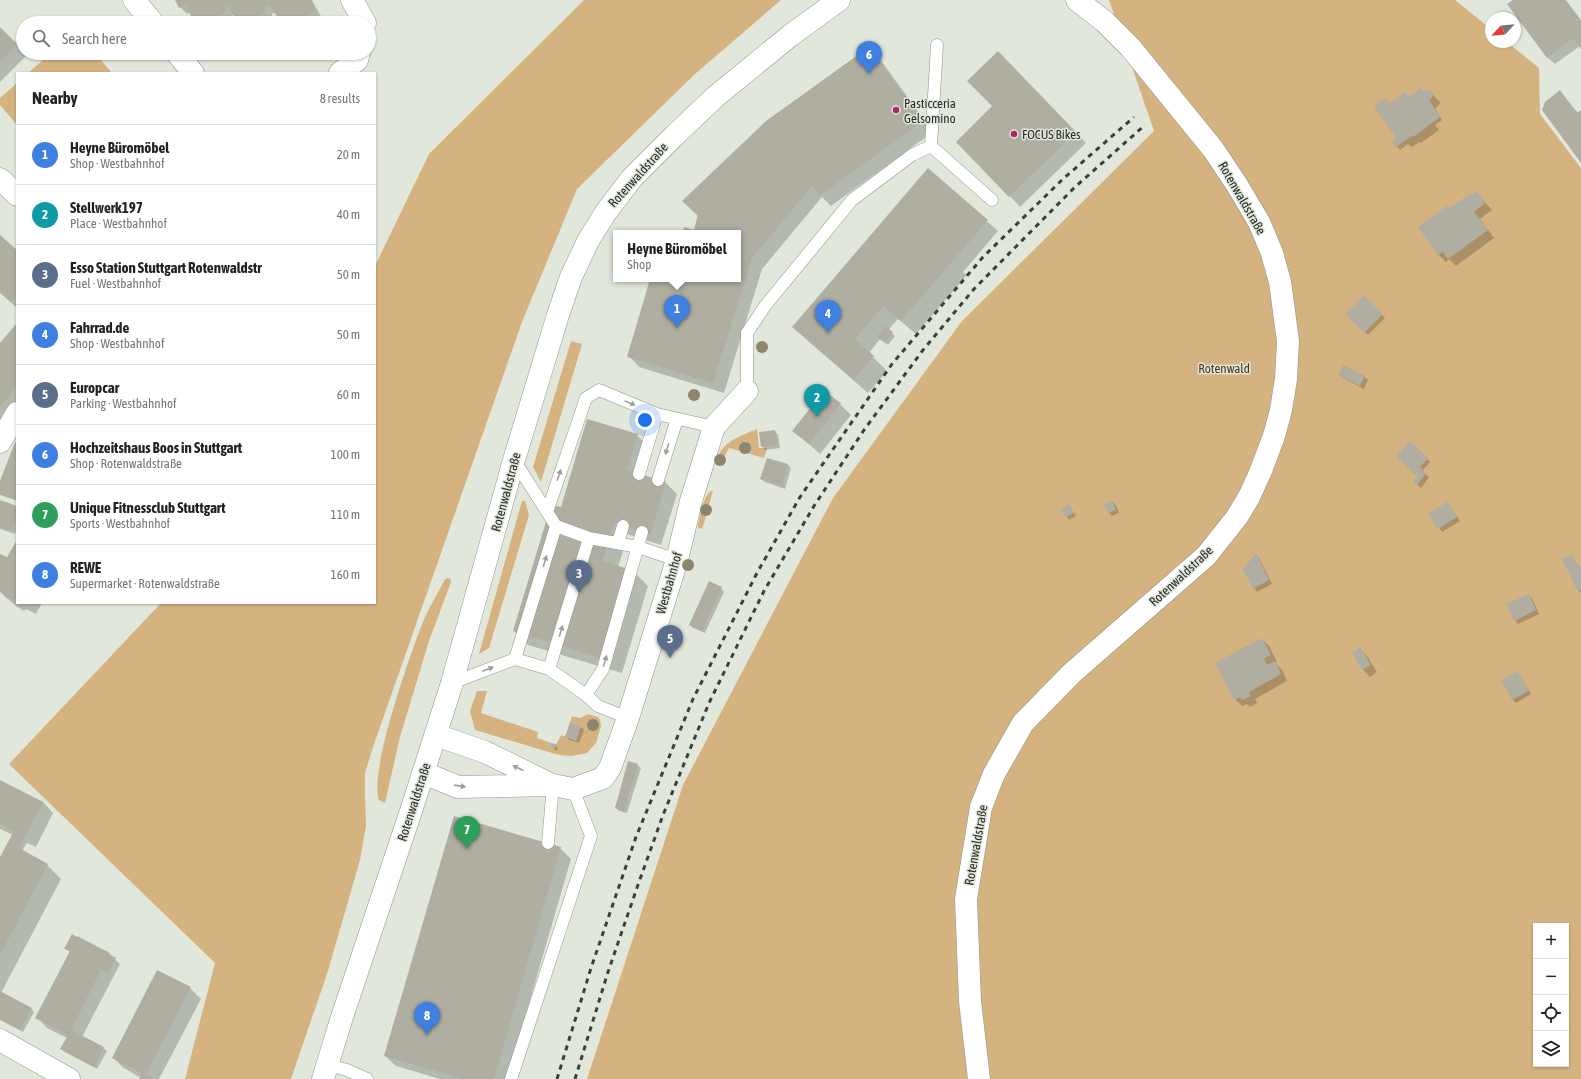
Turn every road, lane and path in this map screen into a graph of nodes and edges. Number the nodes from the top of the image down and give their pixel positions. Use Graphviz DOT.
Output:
graph roads {
  1 [pos="134,0"];
  2 [pos="352,0"];
  3 [pos="839,0"];
  4 [pos="1077,0"];
  5 [pos="147,16"];
  6 [pos="361,16"];
  7 [pos="937,45"];
  8 [pos="183,60"];
  9 [pos="357,60"];
  10 [pos="192,72"];
  11 [pos="341,72"];
  12 [pos="931,146"];
  13 [pos="0,180"];
  14 [pos="16,193"];
  15 [pos="992,200"];
  16 [pos="747,391"];
  17 [pos="16,414"];
  18 [pos="657,414"];
  19 [pos="677,419"];
  20 [pos="714,428"];
  21 [pos="0,442"];
  22 [pos="514,460"];
  23 [pos="638,474"];
  24 [pos="658,480"];
  25 [pos="547,512"];
  26 [pos="556,526"];
  27 [pos="622,526"];
  28 [pos="642,532"];
  29 [pos="589,538"];
  30 [pos="618,543"];
  31 [pos="638,547"];
  32 [pos="676,560"];
  33 [pos="514,659"];
  34 [pos="549,669"];
  35 [pos="452,684"];
  36 [pos="586,695"];
  37 [pos="628,718"];
  38 [pos="436,735"];
  39 [pos="424,773"];
  40 [pos="563,787"];
  41 [pos="548,843"];
  42 [pos="0,1040"];
  43 [pos="326,1072"];
  44 [pos="69,1079"];
  45 [pos="367,1079"];
  46 [pos="510,1079"];
  47 [pos="979,1079"];
  1 -- 5 [label="main road"];
  2 -- 6 [label="main road"];
  3 -- 22 [label="main road, Rotenwaldstraße"];
  4 -- 47 [label="main road, Rotenwaldstraße"];
  7 -- 12 [label="lane"];
  8 -- 10 [label="main road"];
  9 -- 11 [label="main road"];
  12 -- 15 [label="lane"];
  12 -- 16 [label="lane"];
  13 -- 14 [label="main road"];
  16 -- 20 [label="main road, Westbahnhof"];
  17 -- 21 [label="main road"];
  18 -- 19 [label="lane"];
  18 -- 23 [label="lane"];
  25 -- 18 [label="lane, one-way"];
  19 -- 20 [label="lane"];
  19 -- 24 [label="lane, one-way"];
  20 -- 32 [label="main road, Westbahnhof"];
  22 -- 25 [label="lane"];
  22 -- 35 [label="main road, Rotenwaldstraße"];
  25 -- 26 [label="lane"];
  26 -- 29 [label="lane"];
  33 -- 26 [label="lane, one-way"];
  27 -- 30 [label="lane"];
  28 -- 31 [label="lane"];
  29 -- 30 [label="lane"];
  34 -- 29 [label="lane, one-way"];
  30 -- 31 [label="lane"];
  31 -- 32 [label="lane"];
  36 -- 31 [label="lane, one-way"];
  32 -- 37 [label="main road, Westbahnhof"];
  33 -- 34 [label="lane"];
  35 -- 33 [label="lane, one-way"];
  34 -- 36 [label="lane"];
  35 -- 38 [label="main road, Rotenwaldstraße"];
  36 -- 37 [label="lane"];
  37 -- 40 [label="main road, Westbahnhof"];
  38 -- 39 [label="main road, Rotenwaldstraße"];
  40 -- 38 [label="main road, one-way"];
  39 -- 40 [label="main road, Westbahnhof, one-way"];
  39 -- 43 [label="main road, Rotenwaldstraße"];
  40 -- 41 [label="lane"];
  40 -- 46 [label="lane"];
  42 -- 44 [label="main road"];
  43 -- 45 [label="lane"];
}
